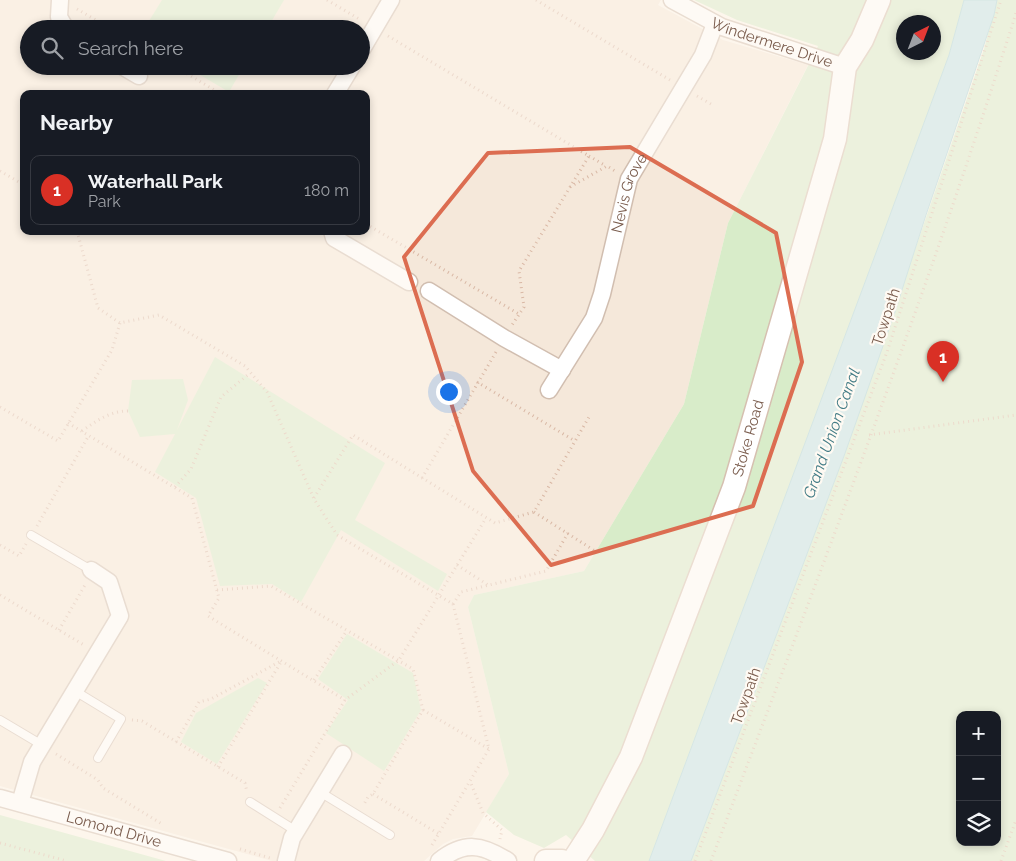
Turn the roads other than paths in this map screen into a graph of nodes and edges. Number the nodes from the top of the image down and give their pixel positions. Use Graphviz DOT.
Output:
graph roads {
  1 [pos="392,0"];
  2 [pos="672,0"];
  3 [pos="879,0"];
  4 [pos="65,2"];
  5 [pos="61,20"];
  6 [pos="715,24"];
  7 [pos="370,37"];
  8 [pos="845,67"];
  9 [pos="347,75"];
  10 [pos="337,90"];
  11 [pos="333,235"];
  12 [pos="409,282"];
  13 [pos="429,291"];
  14 [pos="562,370"];
  15 [pos="549,390"];
  16 [pos="31,536"];
  17 [pos="92,571"];
  18 [pos="75,691"];
  19 [pos="0,720"];
  20 [pos="42,745"];
  21 [pos="343,754"];
  22 [pos="98,758"];
  23 [pos="320,792"];
  24 [pos="0,798"];
  25 [pos="250,802"];
  26 [pos="20,803"];
  27 [pos="296,830"];
  28 [pos="390,835"];
  29 [pos="232,854"];
  30 [pos="434,855"];
  31 [pos="502,857"];
  32 [pos="279,860"];
  33 [pos="546,861"];
  34 [pos="562,861"];
  35 [pos="573,861"];
  1 -- 7 [label="street"];
  2 -- 6 [label="street, Windermere Drive"];
  3 -- 8 [label="street, Stoke Road"];
  4 -- 5 [label="street"];
  6 -- 8 [label="street, Windermere Drive"];
  6 -- 14 [label="street, Nevis Grove"];
  8 -- 35 [label="street, Stoke Road"];
  9 -- 10 [label="street"];
  11 -- 12 [label="street"];
  13 -- 14 [label="street"];
  14 -- 15 [label="street, Nevis Grove"];
  16 -- 17 [label="lane"];
  17 -- 18 [label="street"];
  18 -- 20 [label="street"];
  18 -- 22 [label="lane"];
  19 -- 20 [label="lane"];
  20 -- 26 [label="street"];
  21 -- 23 [label="street"];
  23 -- 27 [label="street"];
  23 -- 28 [label="lane"];
  24 -- 26 [label="street, Lomond Drive"];
  25 -- 27 [label="lane"];
  26 -- 29 [label="street, Lomond Drive"];
  27 -- 32 [label="street"];
  30 -- 31 [label="street"];
  33 -- 34 [label="street"];
}
